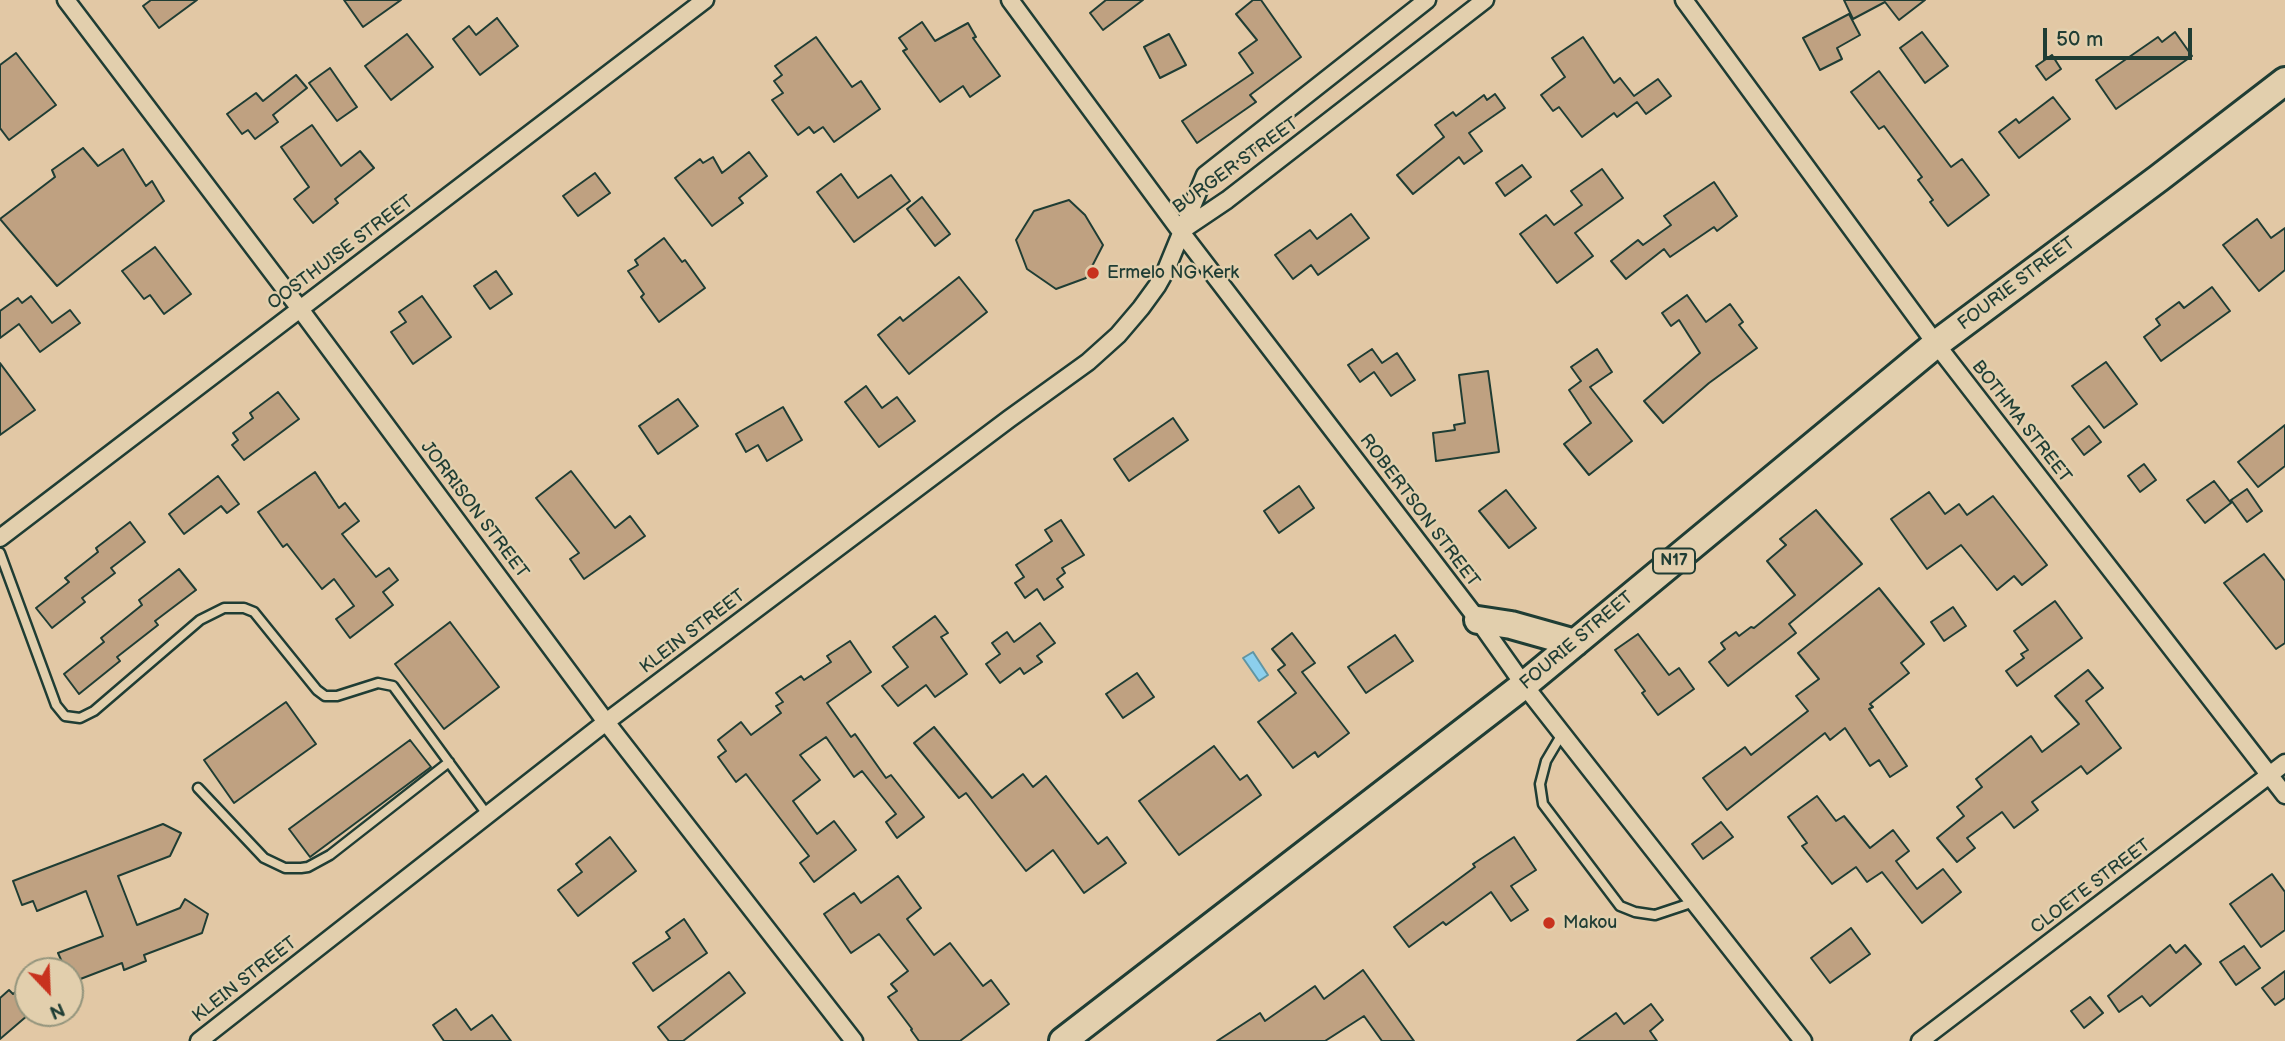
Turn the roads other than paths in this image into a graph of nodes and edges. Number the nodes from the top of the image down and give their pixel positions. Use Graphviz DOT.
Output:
graph roads {
  1 [pos="66,0"];
  2 [pos="705,0"];
  3 [pos="1010,0"];
  4 [pos="1427,0"];
  5 [pos="1485,0"];
  6 [pos="1684,0"];
  7 [pos="2285,81"];
  8 [pos="1181,232"];
  9 [pos="300,309"];
  10 [pos="1936,344"];
  11 [pos="0,538"];
  12 [pos="0,553"];
  13 [pos="1478,620"];
  14 [pos="1575,643"];
  15 [pos="1524,685"];
  16 [pos="606,722"];
  17 [pos="1562,734"];
  18 [pos="449,762"];
  19 [pos="2285,763"];
  20 [pos="2270,775"];
  21 [pos="198,788"];
  22 [pos="2285,795"];
  23 [pos="486,813"];
  24 [pos="1694,902"];
  25 [pos="199,1041"];
  26 [pos="854,1041"];
  27 [pos="1063,1041"];
  28 [pos="1803,1041"];
  29 [pos="1920,1041"];
  1 -- 9 [label="street, JORRISON STREET"];
  2 -- 9 [label="street, OOSTHUISE STREET"];
  3 -- 8 [label="street, ROBERTSON STREET"];
  4 -- 8 [label="street, BURGER STREET"];
  5 -- 8 [label="street, BURGER STREET"];
  6 -- 10 [label="street, BOTHMA STREET"];
  7 -- 10 [label="highway, FOURIE STREET / N17"];
  8 -- 13 [label="street, ROBERTSON STREET"];
  8 -- 16 [label="street, KLEIN STREET"];
  9 -- 11 [label="street, OOSTHUISE STREET"];
  9 -- 16 [label="street, JORRISON STREET"];
  10 -- 14 [label="highway, FOURIE STREET / N17"];
  10 -- 20 [label="street, BOTHMA STREET"];
  12 -- 18 [label="lane"];
  13 -- 14 [label="highway"];
  13 -- 15 [label="street, ROBERTSON STREET"];
  14 -- 15 [label="highway, FOURIE STREET / N17"];
  15 -- 17 [label="street, ROBERTSON STREET"];
  15 -- 27 [label="highway, FOURIE STREET / N17"];
  16 -- 23 [label="street, KLEIN STREET"];
  16 -- 26 [label="street, JORRISON STREET"];
  17 -- 24 [label="street, ROBERTSON STREET"];
  17 -- 24 [label="lane"];
  18 -- 21 [label="lane"];
  18 -- 23 [label="lane"];
  19 -- 20 [label="street, CLOETE STREET"];
  20 -- 22 [label="street, BOTHMA STREET"];
  20 -- 29 [label="street, CLOETE STREET"];
  23 -- 25 [label="street, KLEIN STREET"];
  24 -- 28 [label="street, ROBERTSON STREET"];
}
